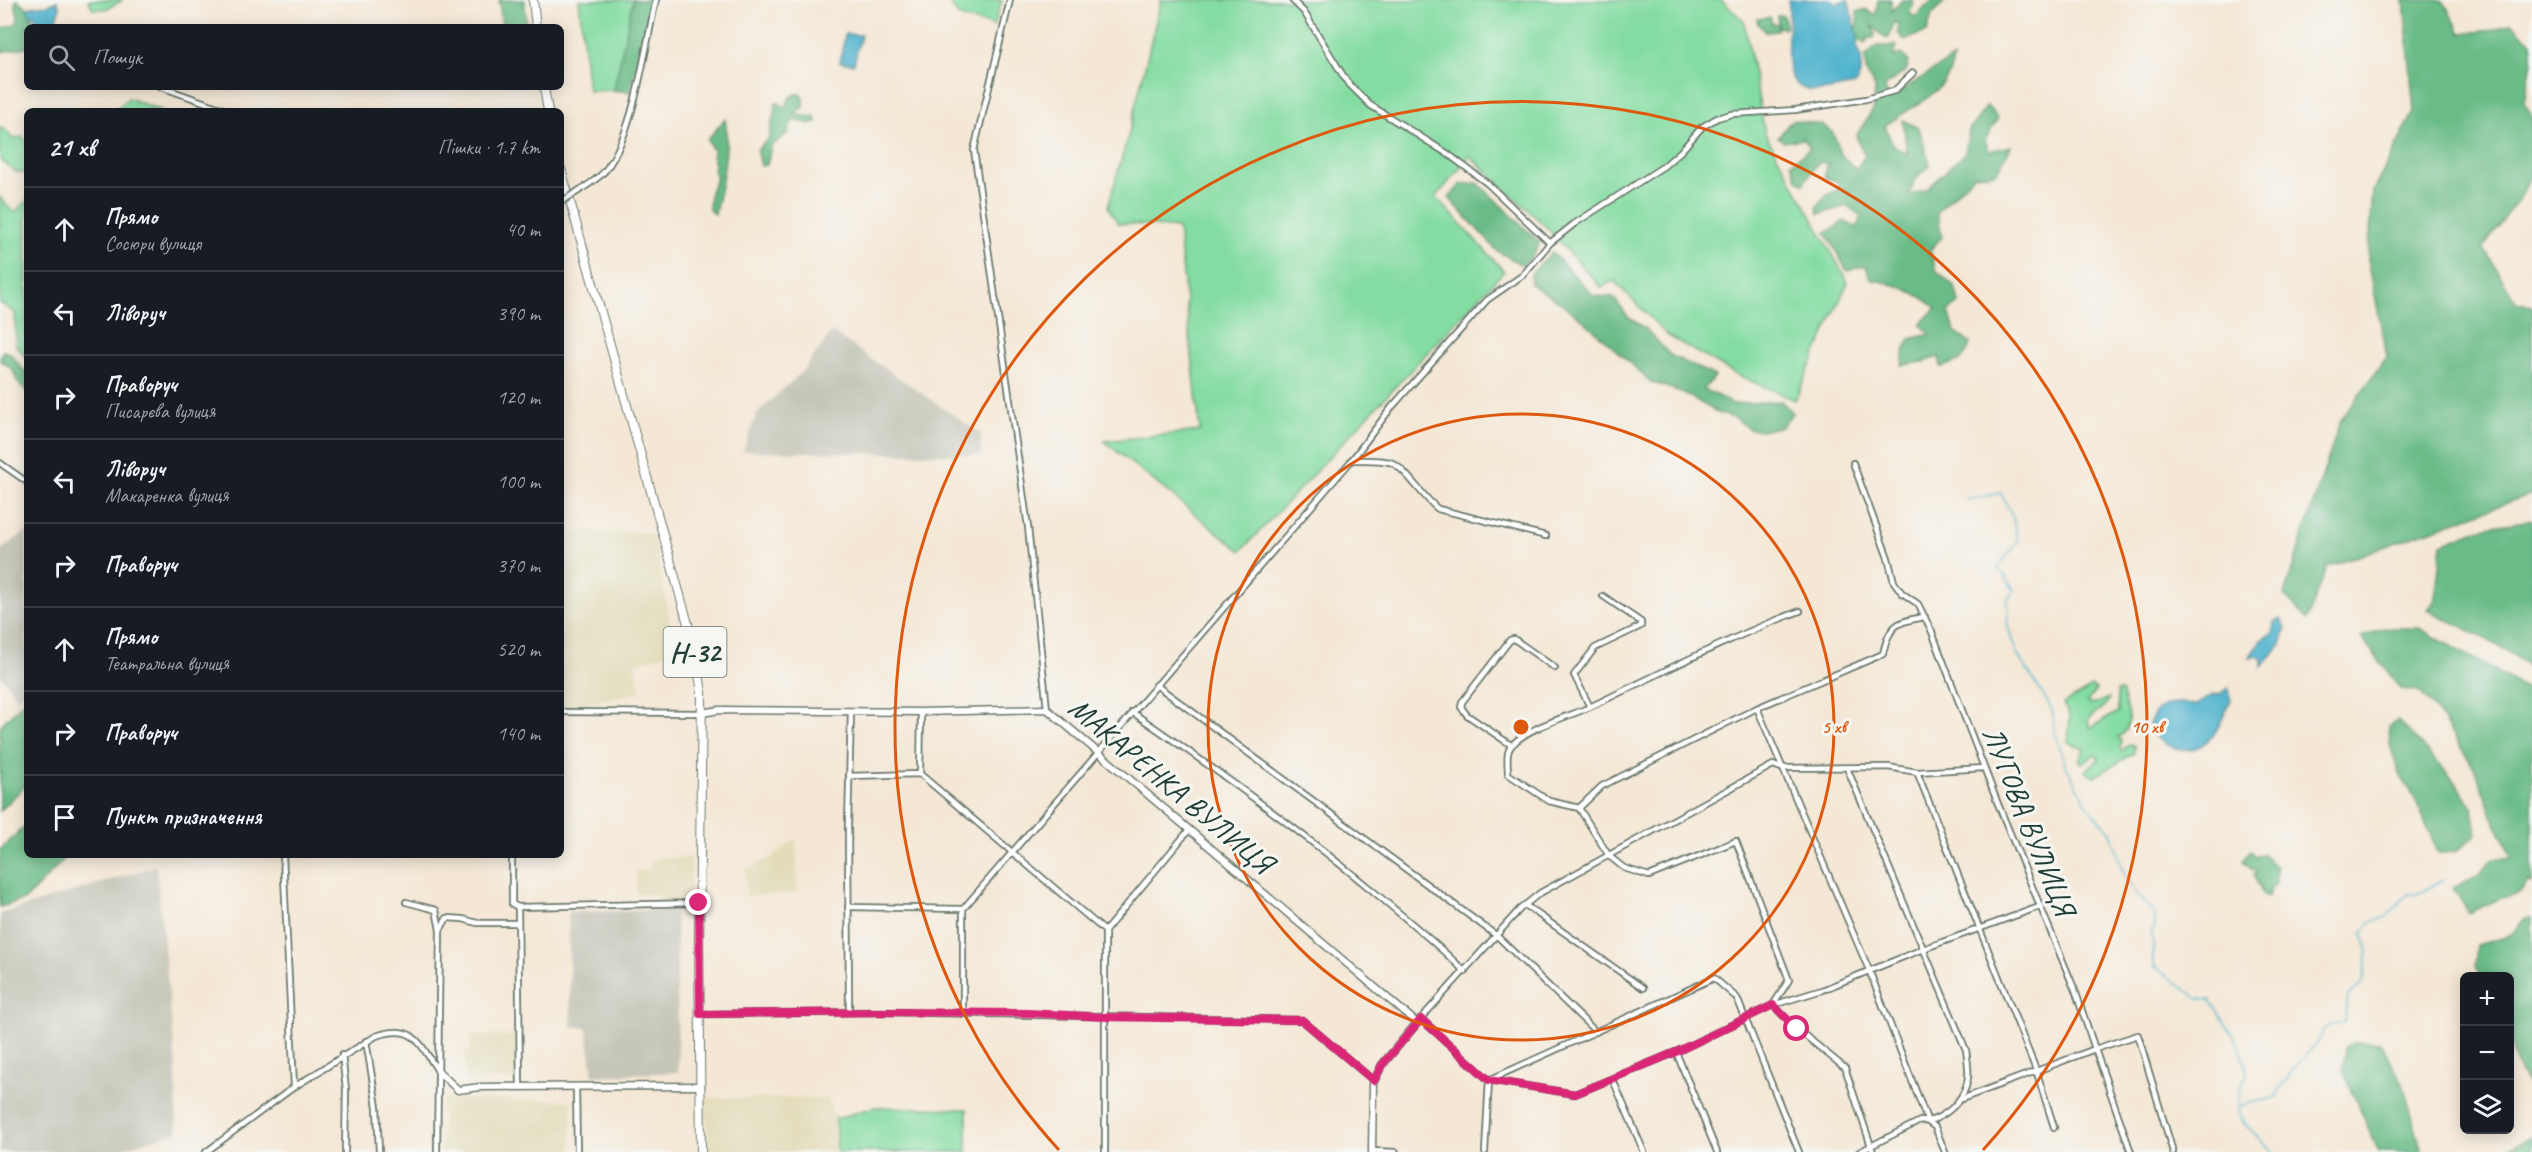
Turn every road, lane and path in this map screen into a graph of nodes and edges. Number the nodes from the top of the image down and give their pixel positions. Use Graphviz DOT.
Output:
graph roads {
  1 [pos="533,0"];
  2 [pos="656,0"];
  3 [pos="1010,0"];
  4 [pos="1292,0"];
  5 [pos="536,24"];
  6 [pos="1913,73"];
  7 [pos="170,90"];
  8 [pos="544,90"];
  9 [pos="220,108"];
  10 [pos="548,108"];
  11 [pos="564,180"];
  12 [pos="564,200"];
  13 [pos="1550,243"];
  14 [pos="1351,460"];
  15 [pos="0,463"];
  16 [pos="1853,463"];
  17 [pos="24,480"];
  18 [pos="1546,536"];
  19 [pos="1603,596"];
  20 [pos="1800,611"];
  21 [pos="1925,617"];
  22 [pos="1555,668"];
  23 [pos="1156,685"];
  24 [pos="1590,707"];
  25 [pos="1757,708"];
  26 [pos="1047,709"];
  27 [pos="851,711"];
  28 [pos="564,712"];
  29 [pos="702,712"];
  30 [pos="921,712"];
  31 [pos="1132,712"];
  32 [pos="1511,745"];
  33 [pos="1098,752"];
  34 [pos="1781,768"];
  35 [pos="1846,768"];
  36 [pos="1984,768"];
  37 [pos="1917,772"];
  38 [pos="920,774"];
  39 [pos="849,776"];
  40 [pos="1579,808"];
  41 [pos="1189,830"];
  42 [pos="1013,853"];
  43 [pos="1609,856"];
  44 [pos="283,858"];
  45 [pos="512,858"];
  46 [pos="406,902"];
  47 [pos="699,903"];
  48 [pos="1526,905"];
  49 [pos="518,907"];
  50 [pos="848,907"];
  51 [pos="2039,907"];
  52 [pos="963,909"];
  53 [pos="518,923"];
  54 [pos="1978,929"];
  55 [pos="440,930"];
  56 [pos="1105,931"];
  57 [pos="1497,936"];
  58 [pos="1923,949"];
  59 [pos="1869,970"];
  60 [pos="1465,972"];
  61 [pos="1643,988"];
  62 [pos="1773,1005"];
  63 [pos="849,1012"];
  64 [pos="700,1014"];
  65 [pos="963,1014"];
  66 [pos="1106,1017"];
  67 [pos="1746,1019"];
  68 [pos="1419,1021"];
  69 [pos="1596,1032"];
  70 [pos="366,1041"];
  71 [pos="2095,1049"];
  72 [pos="1676,1052"];
  73 [pos="342,1055"];
  74 [pos="2036,1070"];
  75 [pos="438,1071"];
  76 [pos="1489,1080"];
  77 [pos="1613,1080"];
  78 [pos="1374,1081"];
  79 [pos="701,1086"];
  80 [pos="294,1087"];
  81 [pos="520,1087"];
  82 [pos="576,1087"];
  83 [pos="1959,1100"];
  84 [pos="1928,1122"];
  85 [pos="2055,1127"];
  86 [pos="1872,1150"];
  87 [pos="1372,1151"];
  88 [pos="206,1152"];
  89 [pos="345,1152"];
  90 [pos="379,1152"];
  91 [pos="437,1152"];
  92 [pos="577,1152"];
  93 [pos="701,1152"];
  94 [pos="1105,1152"];
  95 [pos="1396,1152"];
  96 [pos="1485,1152"];
  97 [pos="1644,1152"];
  98 [pos="1717,1152"];
  99 [pos="1799,1152"];
  100 [pos="1859,1152"];
  101 [pos="1945,1152"];
  102 [pos="2131,1152"];
  103 [pos="2173,1152"];
  1 -- 5 [label="main road"];
  2 -- 12 [label="street, bridge"];
  3 -- 26 [label="street"];
  4 -- 13 [label="street"];
  6 -- 13 [label="street"];
  7 -- 9 [label="street"];
  8 -- 10 [label="main road"];
  11 -- 29 [label="main road, Н-32"];
  13 -- 14 [label="street"];
  14 -- 18 [label="street"];
  14 -- 23 [label="street"];
  15 -- 17 [label="street"];
  16 -- 21 [label="street, ЛУГОВА ВУЛИЦЯ"];
  19 -- 24 [label="street"];
  20 -- 24 [label="street"];
  21 -- 25 [label="street"];
  21 -- 36 [label="street, ЛУГОВА ВУЛИЦЯ"];
  22 -- 32 [label="street"];
  23 -- 31 [label="street"];
  23 -- 57 [label="street"];
  24 -- 32 [label="street"];
  25 -- 34 [label="street"];
  25 -- 40 [label="street"];
  26 -- 30 [label="street, МАКАРЕНКА ВУЛИЦЯ"];
  26 -- 33 [label="street, МАКАРЕНКА ВУЛИЦЯ"];
  27 -- 29 [label="street, МАКАРЕНКА ВУЛИЦЯ"];
  27 -- 30 [label="street, МАКАРЕНКА ВУЛИЦЯ"];
  27 -- 39 [label="street"];
  28 -- 29 [label="street, МАКАРЕНКА ВУЛИЦЯ"];
  29 -- 47 [label="main road, Н-32"];
  30 -- 38 [label="street"];
  31 -- 33 [label="street"];
  31 -- 60 [label="street"];
  32 -- 40 [label="street"];
  33 -- 41 [label="street, МАКАРЕНКА ВУЛИЦЯ"];
  33 -- 42 [label="street"];
  34 -- 35 [label="street"];
  34 -- 43 [label="street"];
  34 -- 59 [label="street"];
  35 -- 37 [label="street"];
  35 -- 58 [label="street"];
  36 -- 37 [label="street"];
  36 -- 51 [label="street, ЛУГОВА ВУЛИЦЯ"];
  37 -- 54 [label="street"];
  38 -- 39 [label="street"];
  38 -- 42 [label="street"];
  39 -- 50 [label="street"];
  40 -- 43 [label="street"];
  41 -- 56 [label="street"];
  41 -- 68 [label="street, МАКАРЕНКА ВУЛИЦЯ"];
  42 -- 52 [label="street"];
  42 -- 56 [label="street"];
  43 -- 48 [label="street"];
  43 -- 62 [label="street"];
  44 -- 80 [label="street"];
  45 -- 49 [label="street"];
  46 -- 55 [label="street"];
  47 -- 49 [label="street"];
  47 -- 64 [label="main road, Н-32"];
  48 -- 57 [label="street"];
  48 -- 61 [label="street"];
  49 -- 53 [label="street"];
  50 -- 52 [label="street"];
  50 -- 63 [label="street"];
  51 -- 54 [label="street"];
  51 -- 71 [label="street, ЛУГОВА ВУЛИЦЯ"];
  52 -- 65 [label="street"];
  53 -- 55 [label="street"];
  53 -- 81 [label="street"];
  54 -- 58 [label="street"];
  54 -- 74 [label="street"];
  55 -- 75 [label="street"];
  56 -- 66 [label="street"];
  57 -- 60 [label="street"];
  57 -- 69 [label="street"];
  58 -- 59 [label="street"];
  58 -- 83 [label="street"];
  59 -- 62 [label="street"];
  59 -- 84 [label="street"];
  60 -- 68 [label="street"];
  62 -- 67 [label="street"];
  62 -- 86 [label="street"];
  63 -- 64 [label="street"];
  63 -- 65 [label="street"];
  64 -- 79 [label="main road, Н-32"];
  65 -- 66 [label="street"];
  66 -- 78 [label="street"];
  66 -- 94 [label="street"];
  67 -- 69 [label="street"];
  67 -- 72 [label="street"];
  67 -- 99 [label="street"];
  68 -- 76 [label="street"];
  68 -- 78 [label="street"];
  69 -- 76 [label="street"];
  70 -- 73 [label="street"];
  70 -- 75 [label="street"];
  70 -- 90 [label="street"];
  71 -- 74 [label="street"];
  71 -- 102 [label="street, ЛУГОВА ВУЛИЦЯ"];
  71 -- 103 [label="street"];
  72 -- 77 [label="street"];
  72 -- 98 [label="street"];
  73 -- 80 [label="street"];
  73 -- 89 [label="street"];
  74 -- 83 [label="street"];
  74 -- 85 [label="street"];
  75 -- 81 [label="street"];
  75 -- 91 [label="street"];
  76 -- 77 [label="street"];
  76 -- 96 [label="street"];
  77 -- 97 [label="street"];
  78 -- 87 [label="street"];
  79 -- 82 [label="street"];
  79 -- 93 [label="main road, Н-32"];
  80 -- 88 [label="street"];
  81 -- 82 [label="street"];
  82 -- 92 [label="street"];
  83 -- 84 [label="street"];
  84 -- 86 [label="street"];
  84 -- 101 [label="street"];
  86 -- 100 [label="street"];
  87 -- 95 [label="street"];
}
